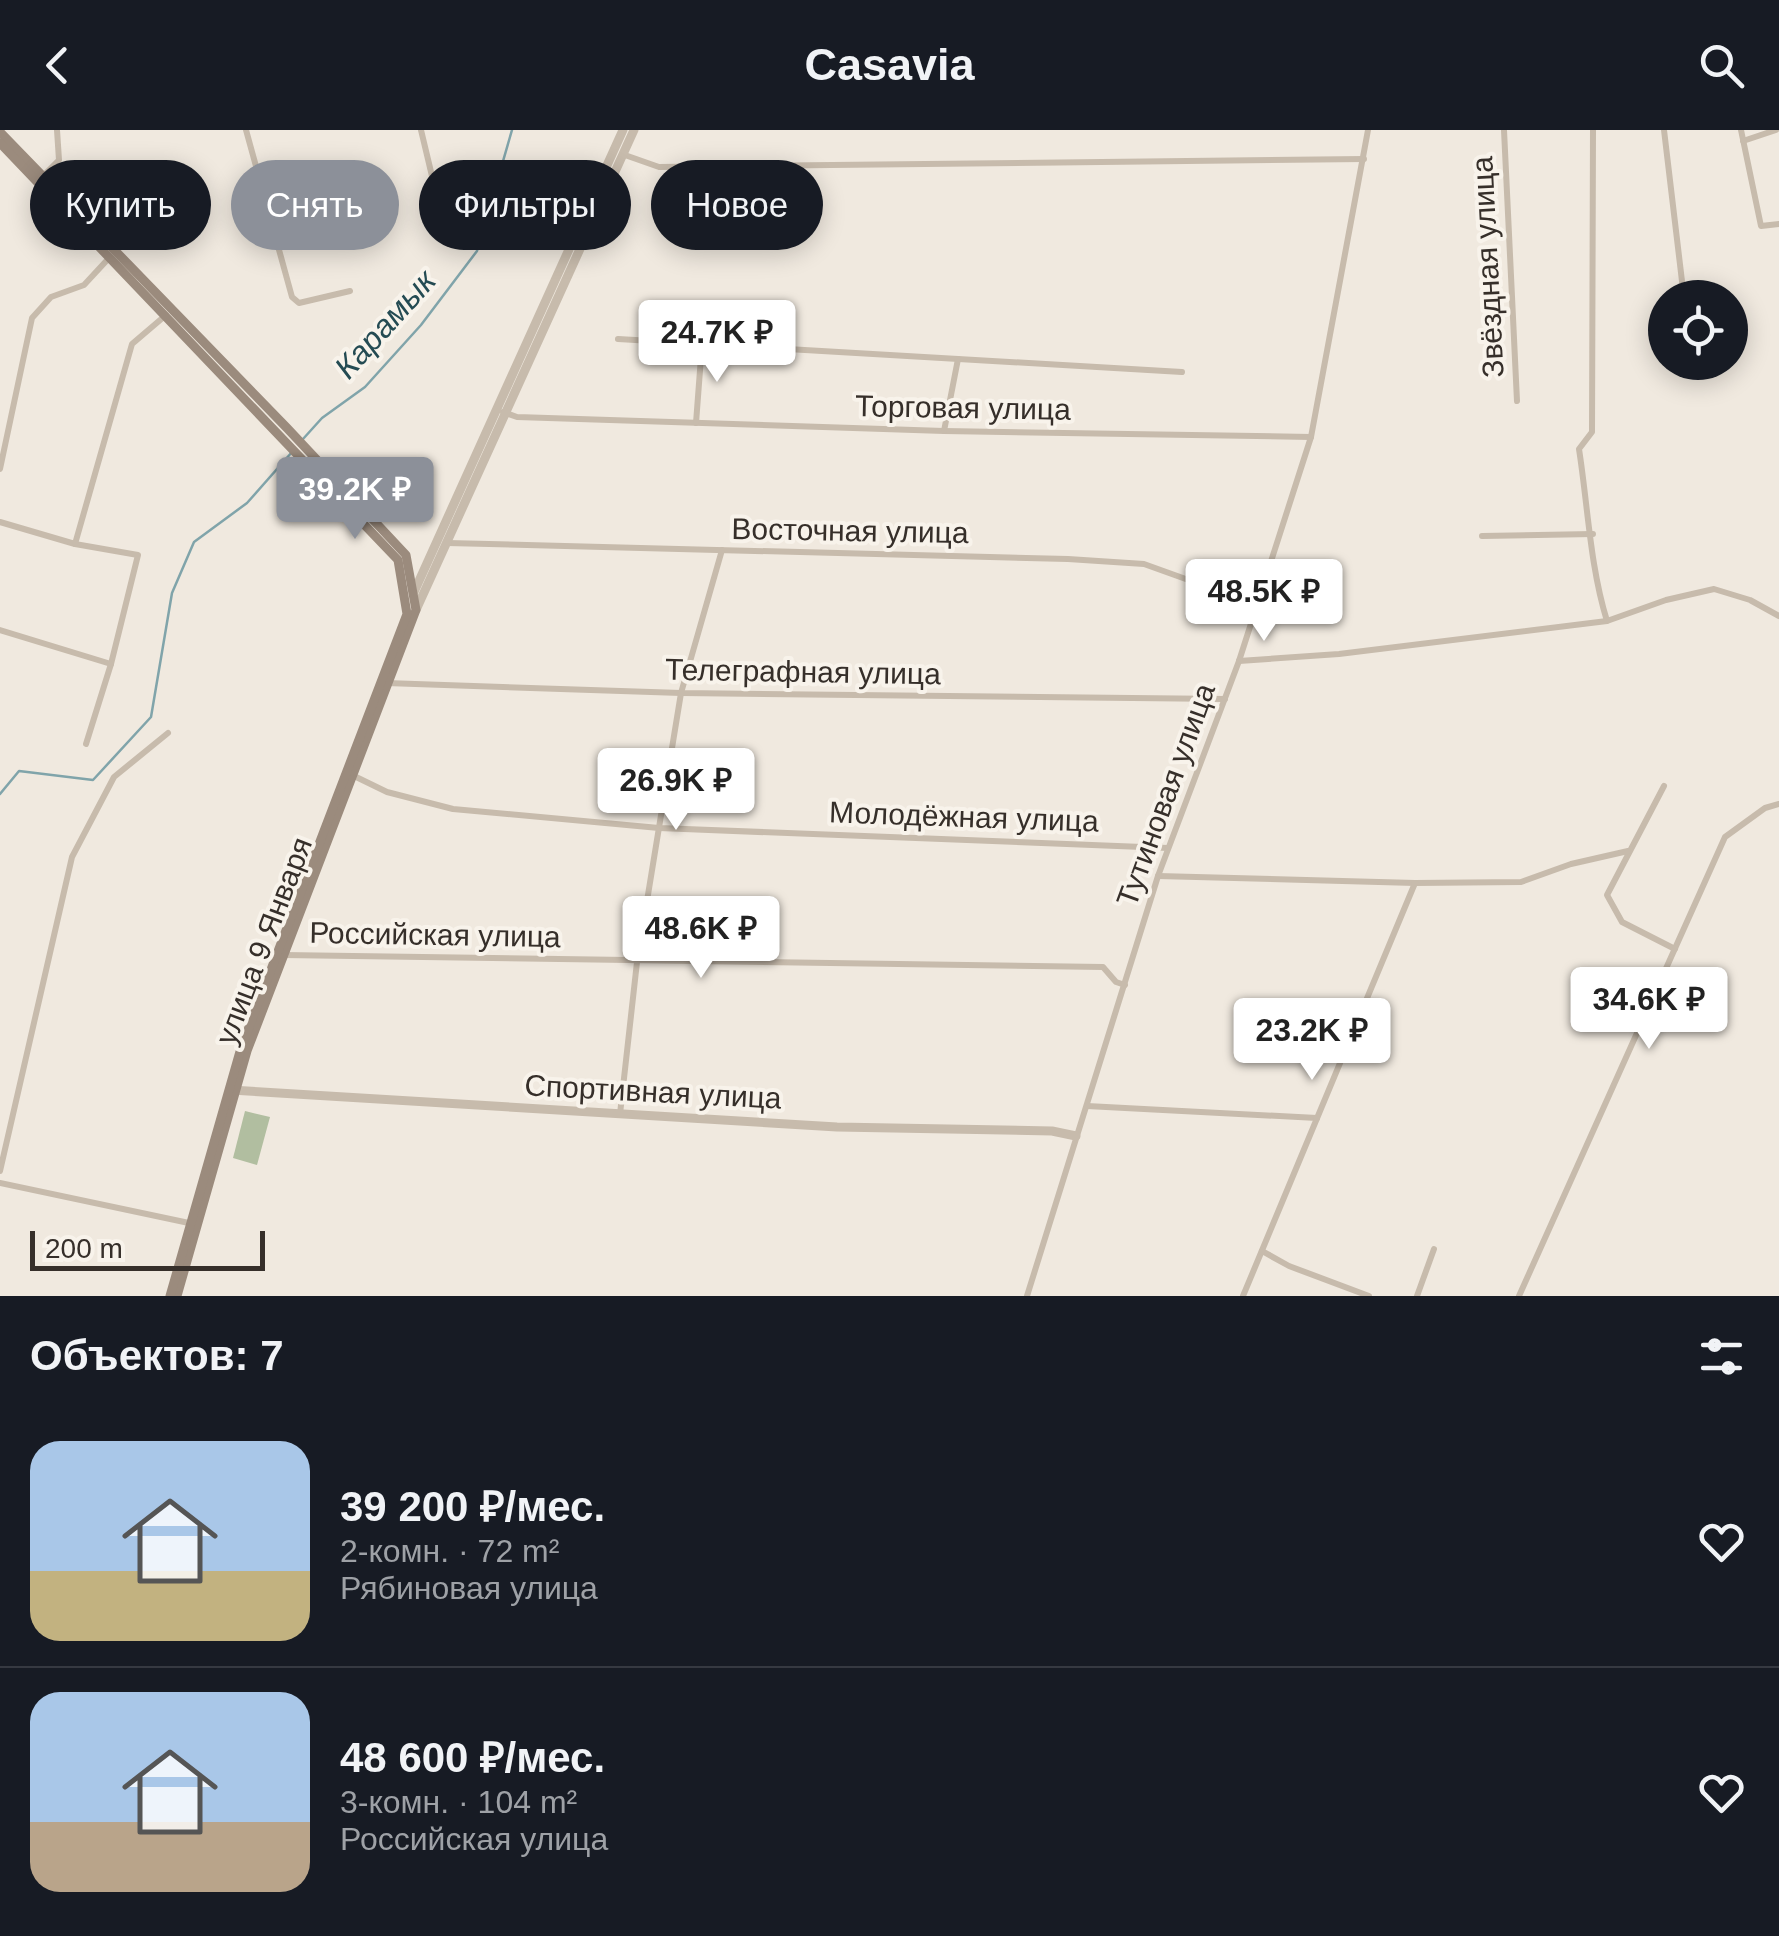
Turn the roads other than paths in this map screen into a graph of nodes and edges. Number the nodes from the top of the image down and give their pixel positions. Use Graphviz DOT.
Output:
graph roads {
  1 [pos="57,130"];
  2 [pos="246,130"];
  3 [pos="421,130"];
  4 [pos="623,130"];
  5 [pos="634,130"];
  6 [pos="1368,130"];
  7 [pos="1504,130"];
  8 [pos="1592,130"];
  9 [pos="1664,130"];
  10 [pos="1741,130"];
  11 [pos="1776,130"];
  12 [pos="0,132"];
  13 [pos="1743,141"];
  14 [pos="0,143"];
  15 [pos="618,153"];
  16 [pos="1364,159"];
  17 [pos="59,160"];
  18 [pos="428,160"];
  19 [pos="30,167"];
  20 [pos="30,170"];
  21 [pos="1779,224"];
  22 [pos="104,250"];
  23 [pos="109,250"];
  24 [pos="110,257"];
  25 [pos="1682,280"];
  26 [pos="350,290"];
  27 [pos="166,315"];
  28 [pos="618,339"];
  29 [pos="702,344"];
  30 [pos="958,359"];
  31 [pos="1182,372"];
  32 [pos="1517,402"];
  33 [pos="500,410"];
  34 [pos="696,423"];
  35 [pos="284,431"];
  36 [pos="944,431"];
  37 [pos="1310,437"];
  38 [pos="315,463"];
  39 [pos="0,469"];
  40 [pos="0,522"];
  41 [pos="1592,534"];
  42 [pos="1482,536"];
  43 [pos="440,543"];
  44 [pos="75,544"];
  45 [pos="722,550"];
  46 [pos="414,593"];
  47 [pos="1258,605"];
  48 [pos="411,612"];
  49 [pos="1779,616"];
  50 [pos="1607,621"];
  51 [pos="0,630"];
  52 [pos="1239,661"];
  53 [pos="111,664"];
  54 [pos="384,683"];
  55 [pos="681,693"];
  56 [pos="1225,699"];
  57 [pos="168,733"];
  58 [pos="86,744"];
  59 [pos="350,774"];
  60 [pos="1664,786"];
  61 [pos="1779,804"];
  62 [pos="659,828"];
  63 [pos="1168,848"];
  64 [pos="1628,851"];
  65 [pos="1158,876"];
  66 [pos="1415,883"];
  67 [pos="1675,949"];
  68 [pos="281,955"];
  69 [pos="637,962"];
  70 [pos="1125,985"];
  71 [pos="232,1090"];
  72 [pos="1087,1106"];
  73 [pos="620,1115"];
  74 [pos="1317,1118"];
  75 [pos="1076,1136"];
  76 [pos="0,1171"];
  77 [pos="0,1182"];
  78 [pos="190,1224"];
  79 [pos="1434,1248"];
  80 [pos="1262,1251"];
  81 [pos="174,1296"];
  82 [pos="1027,1296"];
  83 [pos="1243,1296"];
  84 [pos="1369,1296"];
  85 [pos="1417,1296"];
  86 [pos="1519,1296"];
  1 -- 17 [label="street"];
  2 -- 26 [label="street"];
  3 -- 18 [label="street"];
  4 -- 15 [label="street"];
  5 -- 15 [label="street"];
  6 -- 16 [label="street, Тутиновая улица"];
  7 -- 32 [label="street, Звёздная улица"];
  8 -- 41 [label="street"];
  9 -- 25 [label="street"];
  10 -- 13 [label="street"];
  11 -- 13 [label="street"];
  12 -- 19 [label="main road"];
  13 -- 21 [label="street"];
  14 -- 20 [label="main road"];
  15 -- 16 [label="street"];
  15 -- 33 [label="street"];
  16 -- 37 [label="street, Тутиновая улица"];
  22 -- 24 [label="main road"];
  23 -- 35 [label="main road"];
  24 -- 27 [label="main road"];
  24 -- 39 [label="street"];
  27 -- 35 [label="main road"];
  27 -- 44 [label="street"];
  28 -- 29 [label="street, Торговая улица"];
  29 -- 30 [label="street, Торговая улица"];
  29 -- 34 [label="street"];
  30 -- 31 [label="street, Торговая улица"];
  30 -- 36 [label="street"];
  33 -- 34 [label="street, Торговая улица"];
  33 -- 43 [label="street"];
  34 -- 36 [label="street, Торговая улица"];
  35 -- 38 [label="main road"];
  36 -- 37 [label="street, Торговая улица"];
  37 -- 47 [label="street, Тутиновая улица"];
  38 -- 46 [label="main road"];
  38 -- 48 [label="main road"];
  40 -- 44 [label="street"];
  41 -- 42 [label="street"];
  41 -- 50 [label="street"];
  43 -- 45 [label="street, Восточная улица"];
  43 -- 46 [label="street"];
  43 -- 48 [label="street"];
  44 -- 53 [label="street"];
  45 -- 47 [label="street, Восточная улица"];
  45 -- 55 [label="street"];
  46 -- 48 [label="street"];
  47 -- 52 [label="street, Тутиновая улица"];
  48 -- 54 [label="main road, улица 9 Января"];
  49 -- 50 [label="street"];
  50 -- 52 [label="street"];
  51 -- 53 [label="street"];
  52 -- 56 [label="street, Тутиновая улица"];
  53 -- 58 [label="street"];
  54 -- 55 [label="street, Телеграфная улица"];
  54 -- 59 [label="main road, улица 9 Января"];
  55 -- 56 [label="street, Телеграфная улица"];
  55 -- 62 [label="street"];
  56 -- 63 [label="street, Тутиновая улица"];
  57 -- 76 [label="street"];
  59 -- 62 [label="street, Молодёжная улица"];
  59 -- 68 [label="main road, улица 9 Января"];
  60 -- 64 [label="street"];
  61 -- 67 [label="street"];
  62 -- 63 [label="street, Молодёжная улица"];
  62 -- 69 [label="street"];
  63 -- 65 [label="street, Тутиновая улица"];
  64 -- 66 [label="street"];
  64 -- 67 [label="street"];
  65 -- 66 [label="street"];
  65 -- 70 [label="street, Тутиновая улица"];
  66 -- 74 [label="street"];
  67 -- 86 [label="street"];
  68 -- 69 [label="street, Российская улица"];
  68 -- 71 [label="main road, улица 9 Января"];
  69 -- 70 [label="street, Российская улица"];
  69 -- 73 [label="street"];
  70 -- 72 [label="street, Тутиновая улица"];
  71 -- 73 [label="street, Спортивная улица"];
  71 -- 78 [label="main road, улица 9 Января"];
  71 -- 81 [label="main road, улица 9 Января"];
  72 -- 74 [label="street"];
  72 -- 75 [label="street, Тутиновая улица"];
  73 -- 75 [label="street, Спортивная улица"];
  74 -- 80 [label="street"];
  75 -- 82 [label="street, Тутиновая улица"];
  77 -- 78 [label="street"];
  78 -- 81 [label="main road, улица 9 Января"];
  79 -- 85 [label="street"];
  80 -- 83 [label="street"];
  80 -- 84 [label="street"];
}
